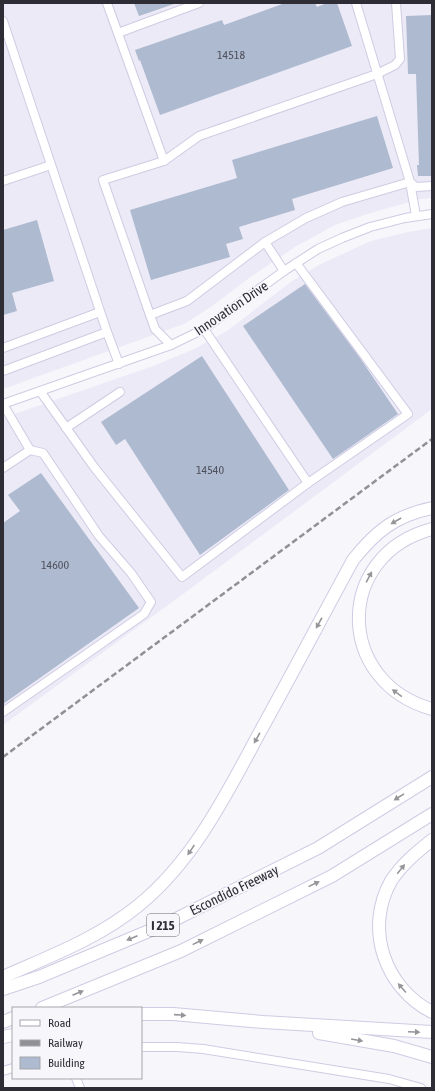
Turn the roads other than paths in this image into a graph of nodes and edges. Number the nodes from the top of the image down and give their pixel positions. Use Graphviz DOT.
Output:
graph roads {
  1 [pos="107,3"];
  2 [pos="199,3"];
  3 [pos="356,3"];
  4 [pos="396,3"];
  5 [pos="3,21"];
  6 [pos="118,33"];
  7 [pos="378,74"];
  8 [pos="164,161"];
  9 [pos="51,165"];
  10 [pos="3,181"];
  11 [pos="410,182"];
  12 [pos="432,186"];
  13 [pos="432,214"];
  14 [pos="416,216"];
  15 [pos="265,242"];
  16 [pos="296,263"];
  17 [pos="284,271"];
  18 [pos="100,312"];
  19 [pos="150,315"];
  20 [pos="204,329"];
  21 [pos="107,332"];
  22 [pos="172,345"];
  23 [pos="3,348"];
  24 [pos="119,364"];
  25 [pos="3,371"];
  26 [pos="40,391"];
  27 [pos="120,392"];
  28 [pos="3,404"];
  29 [pos="66,428"];
  30 [pos="30,450"];
  31 [pos="3,468"];
  32 [pos="308,483"];
  33 [pos="432,508"];
  34 [pos="432,529"];
  35 [pos="432,709"];
  36 [pos="3,712"];
  37 [pos="432,777"];
  38 [pos="432,814"];
  39 [pos="432,840"];
  40 [pos="3,976"];
  41 [pos="3,989"];
  42 [pos="44,1007"];
  43 [pos="432,1012"];
  44 [pos="142,1014"];
  45 [pos="263,1022"];
  46 [pos="432,1032"];
  47 [pos="142,1047"];
  48 [pos="432,1057"];
  49 [pos="421,1088"];
  1 -- 6 [label="street"];
  2 -- 6 [label="street"];
  3 -- 7 [label="street"];
  4 -- 7 [label="street"];
  5 -- 9 [label="street"];
  6 -- 8 [label="street"];
  7 -- 8 [label="street"];
  7 -- 11 [label="street"];
  8 -- 19 [label="street"];
  9 -- 10 [label="street"];
  9 -- 18 [label="street"];
  11 -- 12 [label="street"];
  11 -- 14 [label="street"];
  11 -- 15 [label="street"];
  13 -- 14 [label="street, Innovation Drive"];
  14 -- 16 [label="street, Innovation Drive"];
  15 -- 17 [label="street"];
  15 -- 19 [label="street"];
  16 -- 17 [label="street, Innovation Drive"];
  16 -- 32 [label="street"];
  17 -- 20 [label="street, Innovation Drive"];
  18 -- 21 [label="street"];
  18 -- 23 [label="street"];
  19 -- 22 [label="street"];
  20 -- 22 [label="street, Innovation Drive"];
  20 -- 32 [label="street"];
  21 -- 24 [label="street"];
  21 -- 25 [label="street"];
  22 -- 24 [label="street, Innovation Drive"];
  24 -- 26 [label="street, Innovation Drive"];
  26 -- 28 [label="street, Innovation Drive"];
  26 -- 29 [label="street"];
  27 -- 29 [label="street"];
  28 -- 30 [label="street"];
  29 -- 32 [label="street"];
  30 -- 31 [label="street"];
  30 -- 36 [label="street"];
  33 -- 40 [label="highway, one-way"];
  35 -- 34 [label="highway, one-way"];
  37 -- 41 [label="highway, Escondido Freeway / I 215, one-way"];
  42 -- 38 [label="highway, I 215, one-way"];
  43 -- 39 [label="highway, one-way"];
  44 -- 45 [label="highway, one-way"];
  45 -- 46 [label="highway, one-way"];
  45 -- 48 [label="highway, one-way"];
  47 -- 49 [label="street"];
}
